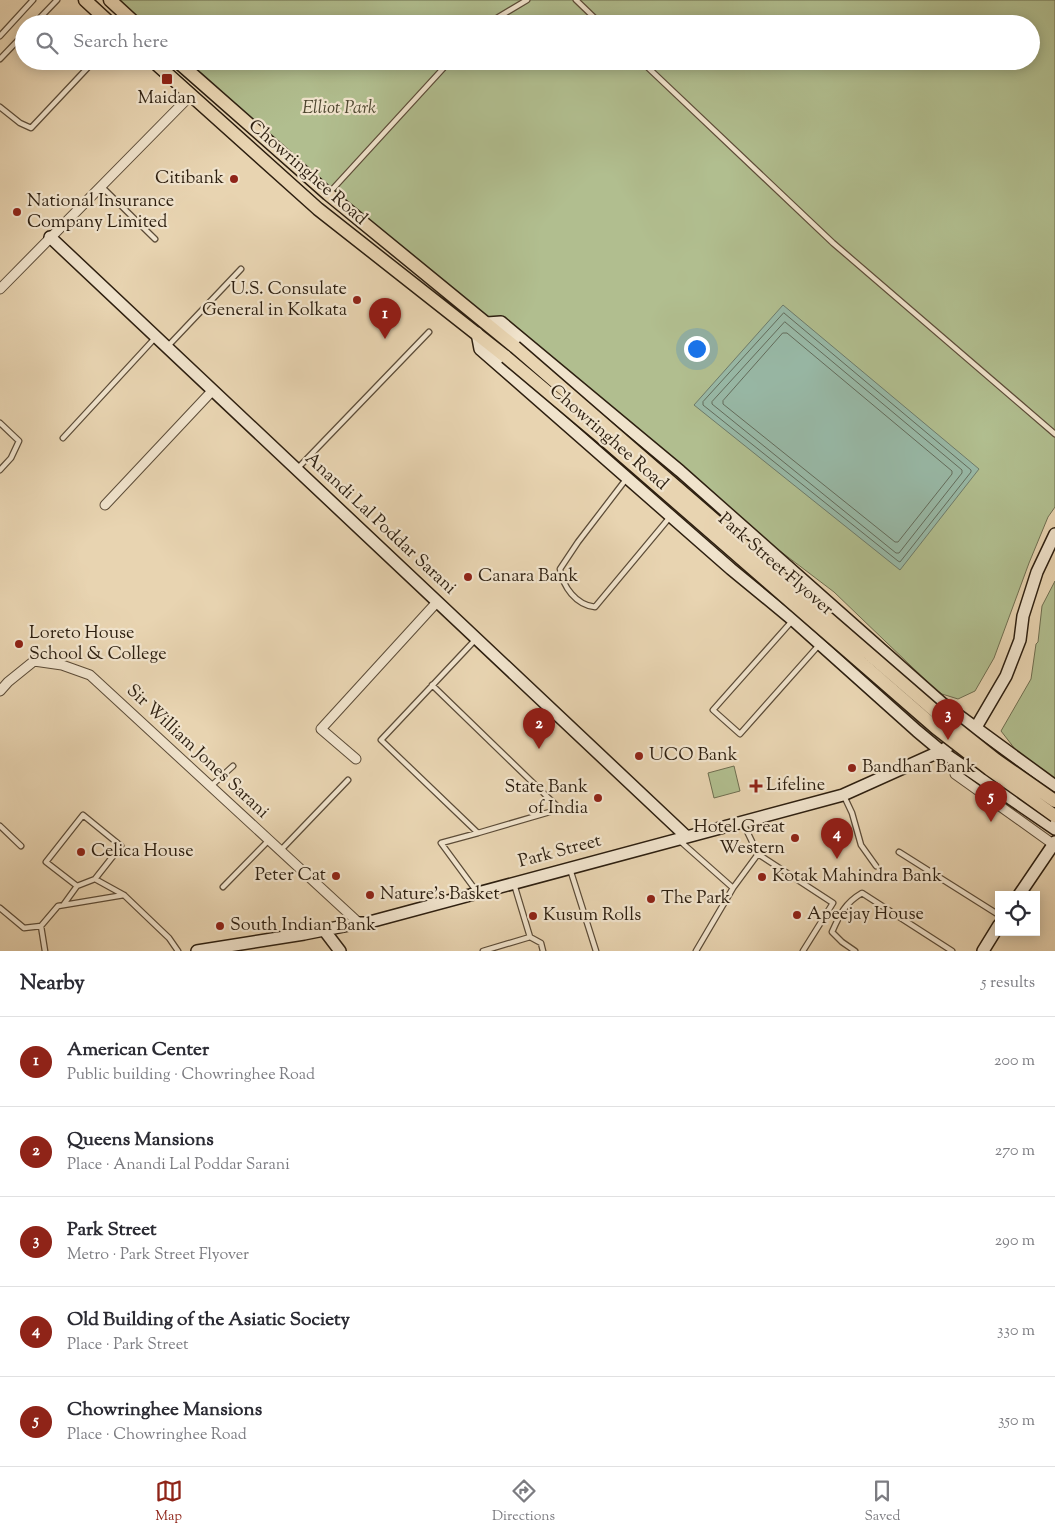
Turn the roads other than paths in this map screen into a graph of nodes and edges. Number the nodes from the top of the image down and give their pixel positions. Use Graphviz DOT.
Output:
graph roads {
  1 [pos="33,0"];
  2 [pos="57,0"];
  3 [pos="85,0"];
  4 [pos="110,0"];
  5 [pos="527,0"];
  6 [pos="576,0"];
  7 [pos="19,15"];
  8 [pos="43,15"];
  9 [pos="101,15"];
  10 [pos="126,15"];
  11 [pos="502,15"];
  12 [pos="592,15"];
  13 [pos="15,20"];
  14 [pos="0,36"];
  15 [pos="15,43"];
  16 [pos="0,59"];
  17 [pos="86,70"];
  18 [pos="163,70"];
  19 [pos="187,70"];
  20 [pos="442,70"];
  21 [pos="650,70"];
  22 [pos="191,95"];
  23 [pos="222,101"];
  24 [pos="0,107"];
  25 [pos="211,113"];
  26 [pos="101,186"];
  27 [pos="328,194"];
  28 [pos="50,237"];
  29 [pos="155,239"];
  30 [pos="241,269"];
  31 [pos="0,289"];
  32 [pos="487,323"];
  33 [pos="429,332"];
  34 [pos="477,333"];
  35 [pos="156,337"];
  36 [pos="167,347"];
  37 [pos="511,352"];
  38 [pos="213,390"];
  39 [pos="0,423"];
  40 [pos="1055,434"];
  41 [pos="63,438"];
  42 [pos="296,469"];
  43 [pos="0,470"];
  44 [pos="624,482"];
  45 [pos="104,505"];
  46 [pos="667,520"];
  47 [pos="1055,534"];
  48 [pos="759,541"];
  49 [pos="731,569"];
  50 [pos="438,602"];
  51 [pos="793,620"];
  52 [pos="477,638"];
  53 [pos="819,645"];
  54 [pos="432,686"];
  55 [pos="0,690"];
  56 [pos="975,729"];
  57 [pos="941,751"];
  58 [pos="356,759"];
  59 [pos="233,766"];
  60 [pos="955,774"];
  61 [pos="348,780"];
  62 [pos="211,786"];
  63 [pos="1055,786"];
  64 [pos="843,795"];
  65 [pos="1055,801"];
  66 [pos="1055,816"];
  67 [pos="742,822"];
  68 [pos="0,826"];
  69 [pos="1055,829"];
  70 [pos="478,833"];
  71 [pos="682,838"];
  72 [pos="269,840"];
  73 [pos="1054,843"];
  74 [pos="21,846"];
  75 [pos="280,851"];
  76 [pos="899,852"];
  77 [pos="758,854"];
  78 [pos="876,866"];
  79 [pos="570,868"];
  80 [pos="95,879"];
  81 [pos="513,883"];
  82 [pos="77,886"];
  83 [pos="223,887"];
  84 [pos="733,888"];
  85 [pos="1022,891"];
  86 [pos="478,893"];
  87 [pos="124,895"];
  88 [pos="64,904"];
  89 [pos="0,908"];
  90 [pos="995,912"];
  91 [pos="359,923"];
  92 [pos="41,926"];
  93 [pos="324,930"];
  94 [pos="995,932"];
  95 [pos="530,937"];
  96 [pos="45,951"];
  97 [pos="178,951"];
  98 [pos="198,951"];
  99 [pos="340,951"];
  100 [pos="483,951"];
  101 [pos="543,951"];
  102 [pos="596,951"];
  103 [pos="696,951"];
  104 [pos="803,951"];
  105 [pos="855,951"];
  106 [pos="952,951"];
  107 [pos="984,951"];
  1 -- 7 [label="lane"];
  2 -- 8 [label="lane"];
  3 -- 9 [label="main road"];
  4 -- 10 [label="main road"];
  5 -- 11 [label="lane"];
  6 -- 12 [label="lane"];
  13 -- 14 [label="lane"];
  15 -- 16 [label="lane"];
  17 -- 24 [label="lane"];
  18 -- 22 [label="main road, Chowringhee Road"];
  19 -- 23 [label="main road, Chowringhee Road"];
  20 -- 27 [label="lane"];
  21 -- 40 [label="lane"];
  22 -- 25 [label="main road, Chowringhee Road"];
  22 -- 26 [label="street"];
  23 -- 25 [label="main road"];
  23 -- 27 [label="main road, Chowringhee Road"];
  25 -- 34 [label="main road, Chowringhee Road"];
  26 -- 28 [label="street"];
  26 -- 29 [label="lane"];
  27 -- 32 [label="main road, Chowringhee Road"];
  28 -- 31 [label="street"];
  28 -- 35 [label="main road, Anandi Lal Poddar Sarani"];
  30 -- 36 [label="lane"];
  32 -- 37 [label="main road, Park Street Flyover"];
  32 -- 48 [label="main road, Chowringhee Road"];
  33 -- 42 [label="lane"];
  34 -- 37 [label="main road, Park Street Flyover"];
  34 -- 44 [label="main road, Chowringhee Road"];
  35 -- 36 [label="main road, Anandi Lal Poddar Sarani"];
  35 -- 41 [label="lane"];
  36 -- 38 [label="main road, Anandi Lal Poddar Sarani"];
  37 -- 65 [label="main road, Park Street Flyover, bridge"];
  37 -- 66 [label="main road, Park Street Flyover, bridge"];
  38 -- 42 [label="main road, Anandi Lal Poddar Sarani"];
  38 -- 45 [label="street"];
  39 -- 43 [label="lane"];
  42 -- 50 [label="main road, Anandi Lal Poddar Sarani"];
  44 -- 46 [label="main road, Chowringhee Road"];
  44 -- 46 [label="lane"];
  46 -- 49 [label="main road, Chowringhee Road"];
  47 -- 56 [label="main road"];
  48 -- 49 [label="main road"];
  48 -- 56 [label="main road, Chowringhee Road"];
  49 -- 51 [label="main road, Chowringhee Road"];
  50 -- 52 [label="main road, Anandi Lal Poddar Sarani"];
  50 -- 58 [label="street"];
  51 -- 53 [label="main road, Chowringhee Road"];
  51 -- 53 [label="lane"];
  52 -- 54 [label="lane"];
  52 -- 71 [label="main road, Anandi Lal Poddar Sarani"];
  53 -- 57 [label="main road, Chowringhee Road"];
  54 -- 70 [label="lane"];
  54 -- 70 [label="lane"];
  55 -- 62 [label="street, Sir William Jones Sarani"];
  56 -- 57 [label="main road, Park Street"];
  56 -- 63 [label="main road, Chowringhee Road"];
  57 -- 64 [label="main road, Park Street"];
  57 -- 69 [label="main road, Chowringhee Road"];
  59 -- 62 [label="lane"];
  60 -- 73 [label="street"];
  61 -- 75 [label="lane"];
  62 -- 72 [label="street, Sir William Jones Sarani"];
  64 -- 67 [label="main road, Park Street"];
  64 -- 78 [label="lane"];
  67 -- 71 [label="main road, Park Street"];
  67 -- 77 [label="lane"];
  68 -- 74 [label="lane"];
  70 -- 86 [label="lane"];
  71 -- 79 [label="main road, Park Street"];
  71 -- 84 [label="lane"];
  72 -- 75 [label="street, Sir William Jones Sarani"];
  72 -- 83 [label="lane"];
  73 -- 85 [label="main road"];
  75 -- 91 [label="street, Sir William Jones Sarani"];
  76 -- 90 [label="lane"];
  77 -- 84 [label="lane"];
  77 -- 104 [label="lane"];
  79 -- 81 [label="main road, Park Street"];
  79 -- 102 [label="lane"];
  80 -- 82 [label="lane"];
  80 -- 82 [label="lane"];
  80 -- 87 [label="lane"];
  81 -- 86 [label="main road, Park Street"];
  81 -- 95 [label="lane"];
  82 -- 88 [label="lane"];
  84 -- 103 [label="lane"];
  86 -- 91 [label="main road, Park Street"];
  87 -- 88 [label="lane"];
  87 -- 97 [label="lane"];
  88 -- 92 [label="lane"];
  89 -- 92 [label="lane"];
  91 -- 93 [label="main road, Park Street"];
  92 -- 96 [label="lane"];
  93 -- 98 [label="main road, Park Street"];
  93 -- 99 [label="main road"];
  94 -- 107 [label="main road"];
  95 -- 100 [label="lane"];
  95 -- 101 [label="lane"];
  105 -- 106 [label="lane"];
}
